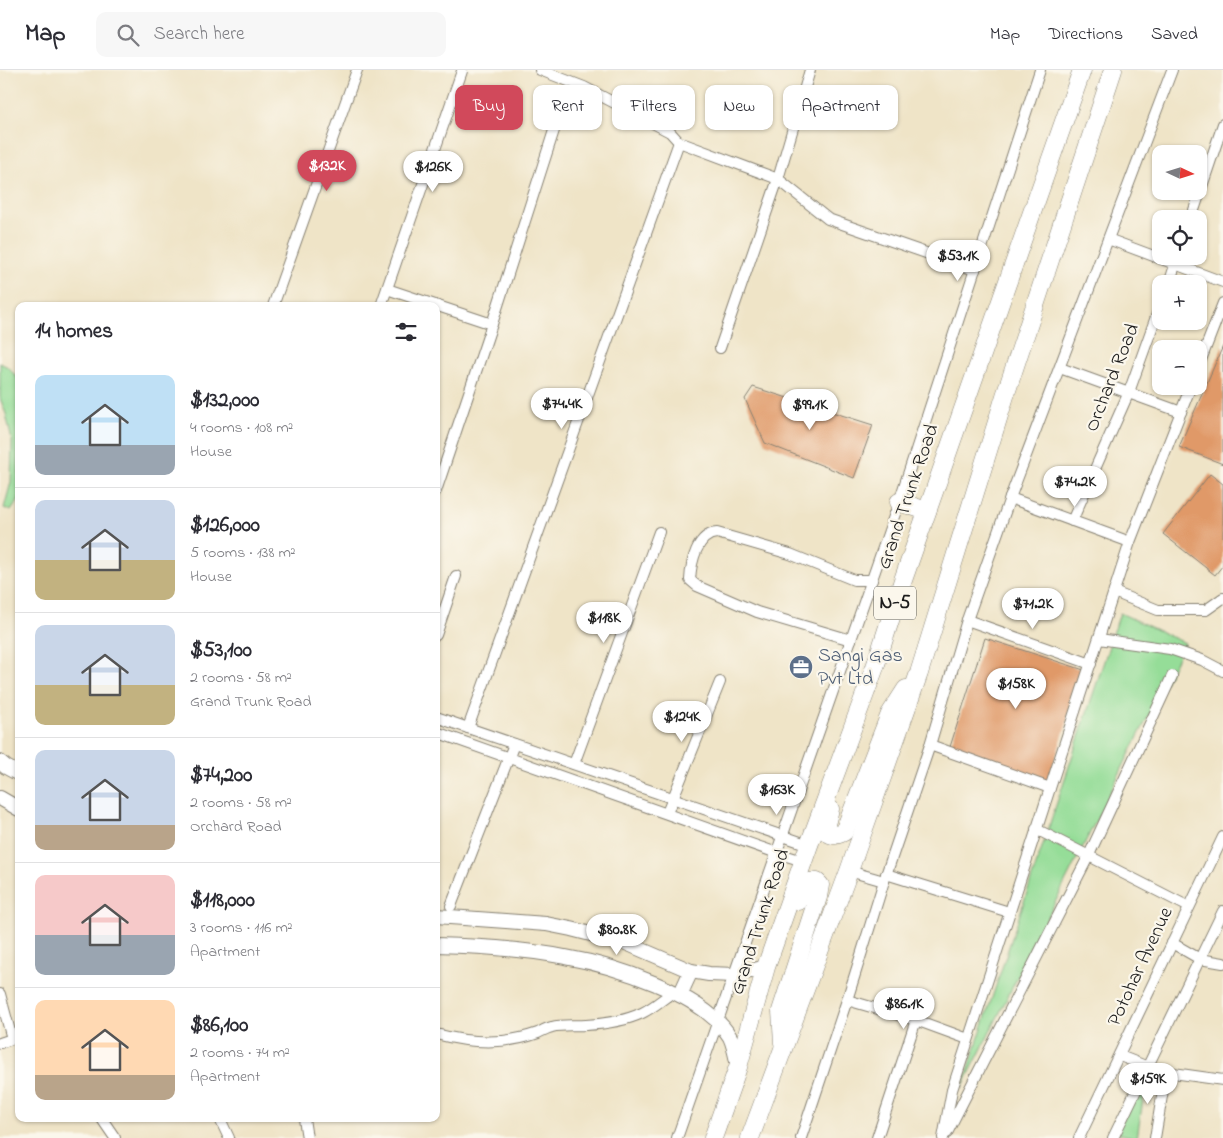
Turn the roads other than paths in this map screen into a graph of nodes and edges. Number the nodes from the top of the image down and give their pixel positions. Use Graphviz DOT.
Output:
graph roads {
  1 [pos="357,70"];
  2 [pos="540,70"];
  3 [pos="810,70"];
  4 [pos="1040,70"];
  5 [pos="1082,70"];
  6 [pos="1113,70"];
  7 [pos="1172,70"];
  8 [pos="462,71"];
  9 [pos="1223,124"];
  10 [pos="554,130"];
  11 [pos="679,142"];
  12 [pos="778,179"];
  13 [pos="1194,210"];
  14 [pos="1108,239"];
  15 [pos="1152,252"];
  16 [pos="1187,265"];
  17 [pos="975,270"];
  18 [pos="1223,282"];
  19 [pos="387,289"];
  20 [pos="274,302"];
  21 [pos="382,302"];
  22 [pos="426,302"];
  23 [pos="1223,303"];
  24 [pos="440,307"];
  25 [pos="492,324"];
  26 [pos="1152,327"];
  27 [pos="1207,344"];
  28 [pos="720,348"];
  29 [pos="1060,368"];
  30 [pos="1128,392"];
  31 [pos="1188,395"];
  32 [pos="1181,412"];
  33 [pos="440,479"];
  34 [pos="1010,498"];
  35 [pos="899,502"];
  36 [pos="927,511"];
  37 [pos="1072,521"];
  38 [pos="659,532"];
  39 [pos="1130,542"];
  40 [pos="456,576"];
  41 [pos="872,580"];
  42 [pos="1114,592"];
  43 [pos="1223,598"];
  44 [pos="967,620"];
  45 [pos="440,623"];
  46 [pos="1099,639"];
  47 [pos="851,640"];
  48 [pos="1091,664"];
  49 [pos="875,667"];
  50 [pos="1223,671"];
  51 [pos="919,673"];
  52 [pos="1172,676"];
  53 [pos="720,682"];
  54 [pos="440,718"];
  55 [pos="468,728"];
  56 [pos="440,733"];
  57 [pos="514,744"];
  58 [pos="930,745"];
  59 [pos="509,758"];
  60 [pos="0,762"];
  61 [pos="574,764"];
  62 [pos="15,772"];
  63 [pos="1050,788"];
  64 [pos="0,798"];
  65 [pos="673,798"];
  66 [pos="15,807"];
  67 [pos="667,813"];
  68 [pos="1036,829"];
  69 [pos="783,836"];
  70 [pos="1223,838"];
  71 [pos="806,853"];
  72 [pos="777,854"];
  73 [pos="1089,855"];
  74 [pos="850,871"];
  75 [pos="885,878"];
  76 [pos="451,906"];
  77 [pos="1189,906"];
  78 [pos="1223,911"];
  79 [pos="1009,912"];
  80 [pos="440,916"];
  81 [pos="1172,943"];
  82 [pos="440,945"];
  83 [pos="1200,958"];
  84 [pos="1223,963"];
  85 [pos="766,967"];
  86 [pos="691,971"];
  87 [pos="734,974"];
  88 [pos="677,993"];
  89 [pos="0,994"];
  90 [pos="847,1000"];
  91 [pos="916,1020"];
  92 [pos="718,1022"];
  93 [pos="749,1033"];
  94 [pos="440,1035"];
  95 [pos="968,1039"];
  96 [pos="15,1041"];
  97 [pos="0,1043"];
  98 [pos="784,1047"];
  99 [pos="1120,1056"];
  100 [pos="738,1067"];
  101 [pos="1148,1067"];
  102 [pos="1166,1072"];
  103 [pos="1223,1080"];
  104 [pos="104,1122"];
  105 [pos="221,1122"];
  106 [pos="304,1122"];
  107 [pos="115,1138"];
  108 [pos="228,1138"];
  109 [pos="307,1138"];
  110 [pos="677,1138"];
  111 [pos="713,1138"];
  112 [pos="750,1138"];
  113 [pos="801,1138"];
  114 [pos="877,1138"];
  115 [pos="944,1138"];
  116 [pos="1079,1138"];
  117 [pos="1113,1138"];
  118 [pos="1155,1138"];
  1 -- 20 [label="street"];
  2 -- 11 [label="street"];
  3 -- 12 [label="street"];
  4 -- 17 [label="street"];
  5 -- 36 [label="highway, Grand Trunk Road / N-5"];
  6 -- 51 [label="highway, N-5"];
  7 -- 14 [label="street"];
  8 -- 19 [label="street"];
  9 -- 13 [label="street"];
  10 -- 25 [label="street"];
  11 -- 12 [label="street"];
  11 -- 55 [label="street"];
  12 -- 17 [label="street"];
  12 -- 28 [label="street"];
  14 -- 15 [label="street"];
  14 -- 29 [label="street"];
  16 -- 18 [label="street"];
  17 -- 35 [label="street"];
  19 -- 21 [label="street"];
  19 -- 22 [label="street"];
  23 -- 27 [label="street"];
  24 -- 25 [label="street"];
  25 -- 33 [label="street"];
  26 -- 30 [label="street, Orchard Road"];
  29 -- 30 [label="street"];
  29 -- 34 [label="street"];
  30 -- 32 [label="street"];
  30 -- 37 [label="street, Orchard Road"];
  31 -- 32 [label="street"];
  32 -- 39 [label="street"];
  34 -- 37 [label="street"];
  34 -- 44 [label="street"];
  35 -- 36 [label="highway"];
  35 -- 41 [label="street"];
  36 -- 49 [label="highway, Grand Trunk Road / N-5"];
  37 -- 39 [label="street"];
  38 -- 61 [label="street"];
  39 -- 42 [label="street"];
  40 -- 45 [label="street"];
  41 -- 47 [label="street"];
  41 -- 47 [label="street"];
  42 -- 43 [label="street"];
  42 -- 46 [label="street"];
  44 -- 48 [label="street"];
  44 -- 58 [label="street"];
  46 -- 48 [label="street"];
  46 -- 50 [label="street"];
  47 -- 69 [label="street"];
  48 -- 63 [label="street"];
  49 -- 51 [label="highway"];
  49 -- 71 [label="highway, Grand Trunk Road / N-5"];
  51 -- 74 [label="highway, N-5"];
  52 -- 73 [label="street"];
  53 -- 65 [label="street"];
  54 -- 55 [label="street"];
  55 -- 57 [label="street"];
  56 -- 59 [label="street"];
  57 -- 59 [label="street"];
  57 -- 61 [label="street"];
  58 -- 63 [label="street"];
  58 -- 75 [label="street"];
  59 -- 67 [label="street"];
  59 -- 76 [label="street"];
  60 -- 62 [label="street"];
  61 -- 65 [label="street"];
  63 -- 68 [label="street"];
  64 -- 66 [label="street"];
  65 -- 67 [label="street"];
  65 -- 69 [label="street"];
  67 -- 72 [label="street"];
  68 -- 73 [label="street"];
  68 -- 79 [label="street"];
  69 -- 71 [label="street"];
  69 -- 72 [label="street"];
  70 -- 77 [label="street, Potohar Avenue"];
  71 -- 72 [label="street"];
  71 -- 85 [label="highway, Grand Trunk Road / N-5"];
  72 -- 87 [label="street"];
  73 -- 77 [label="street"];
  73 -- 115 [label="street"];
  74 -- 75 [label="street"];
  74 -- 98 [label="highway, N-5"];
  75 -- 79 [label="street"];
  75 -- 90 [label="street"];
  77 -- 81 [label="street, Potohar Avenue"];
  78 -- 83 [label="street"];
  79 -- 95 [label="street"];
  80 -- 86 [label="street"];
  81 -- 83 [label="street"];
  81 -- 99 [label="street, Potohar Avenue"];
  82 -- 88 [label="street"];
  83 -- 84 [label="street"];
  83 -- 101 [label="street"];
  85 -- 87 [label="street"];
  85 -- 93 [label="highway, Grand Trunk Road / N-5"];
  86 -- 87 [label="street"];
  86 -- 88 [label="street"];
  87 -- 92 [label="street"];
  88 -- 92 [label="street"];
  88 -- 94 [label="street"];
  89 -- 96 [label="street"];
  90 -- 91 [label="street"];
  90 -- 113 [label="street"];
  91 -- 95 [label="street"];
  91 -- 114 [label="street"];
  92 -- 100 [label="street"];
  92 -- 110 [label="street"];
  93 -- 98 [label="highway"];
  93 -- 100 [label="highway, Grand Trunk Road / N-5"];
  95 -- 115 [label="street"];
  96 -- 97 [label="street"];
  98 -- 112 [label="highway, N-5"];
  99 -- 101 [label="street"];
  99 -- 116 [label="street, Potohar Avenue"];
  100 -- 111 [label="highway, Grand Trunk Road / N-5"];
  101 -- 102 [label="street"];
  101 -- 117 [label="street"];
  102 -- 103 [label="street"];
  102 -- 118 [label="street"];
  104 -- 107 [label="street"];
  105 -- 108 [label="street"];
  106 -- 109 [label="street"];
}
